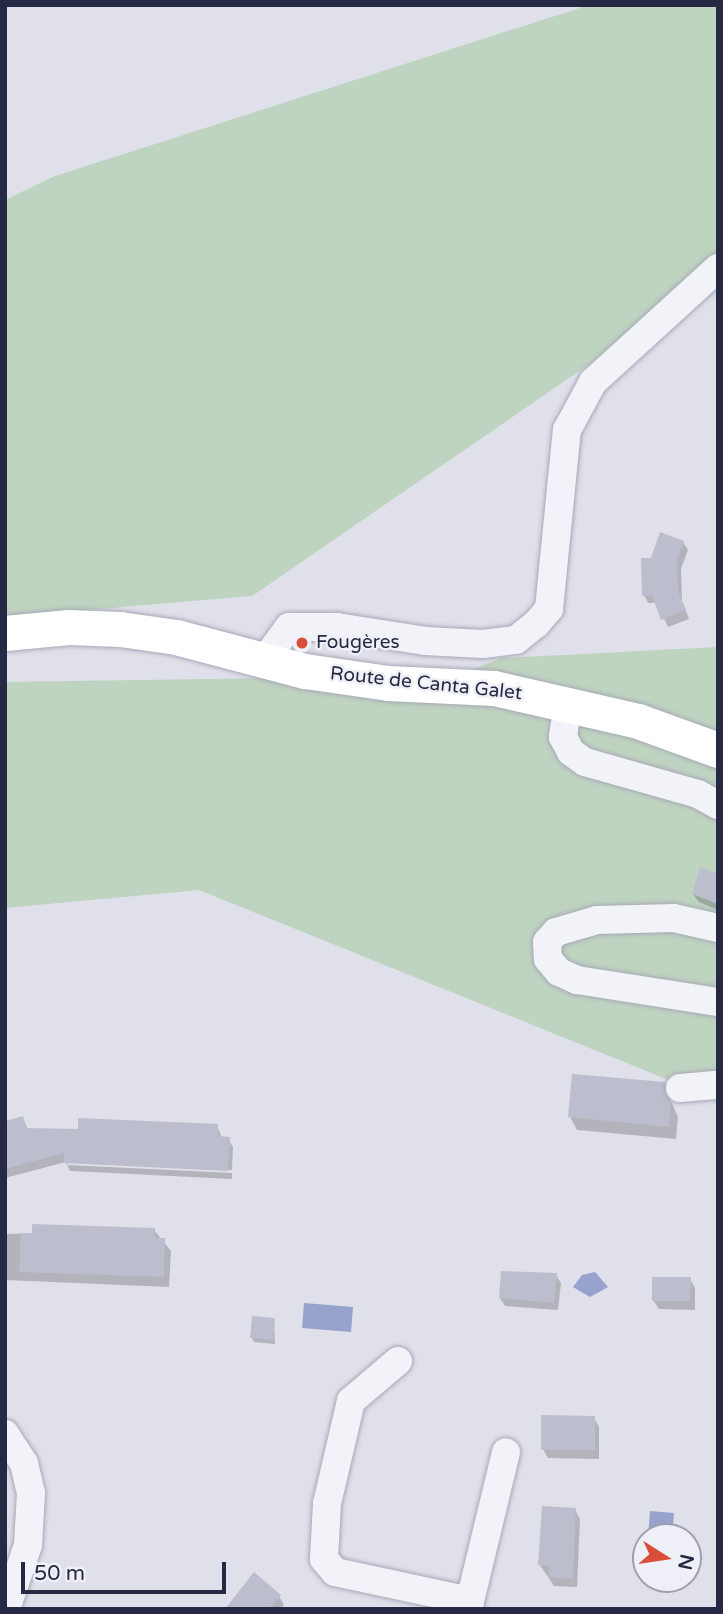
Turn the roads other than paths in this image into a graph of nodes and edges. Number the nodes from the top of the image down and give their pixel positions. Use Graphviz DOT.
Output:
graph roads {
  1 [pos="718,268"];
  2 [pos="5,633"];
  3 [pos="264,661"];
  4 [pos="568,704"];
  5 [pos="718,750"];
  6 [pos="718,806"];
  7 [pos="718,928"];
  8 [pos="718,1003"];
  9 [pos="718,1085"];
  10 [pos="680,1088"];
  11 [pos="398,1361"];
  12 [pos="5,1434"];
  13 [pos="506,1452"];
  14 [pos="470,1605"];
  15 [pos="6,1609"];
  1 -- 3 [label="street"];
  2 -- 3 [label="main road, Route de Canta Galet"];
  3 -- 4 [label="main road, Route de Canta Galet"];
  4 -- 5 [label="main road, Route de Canta Galet"];
  4 -- 6 [label="street"];
  7 -- 8 [label="street"];
  9 -- 10 [label="street"];
  11 -- 14 [label="street"];
  12 -- 15 [label="street"];
  13 -- 14 [label="street"];
}
